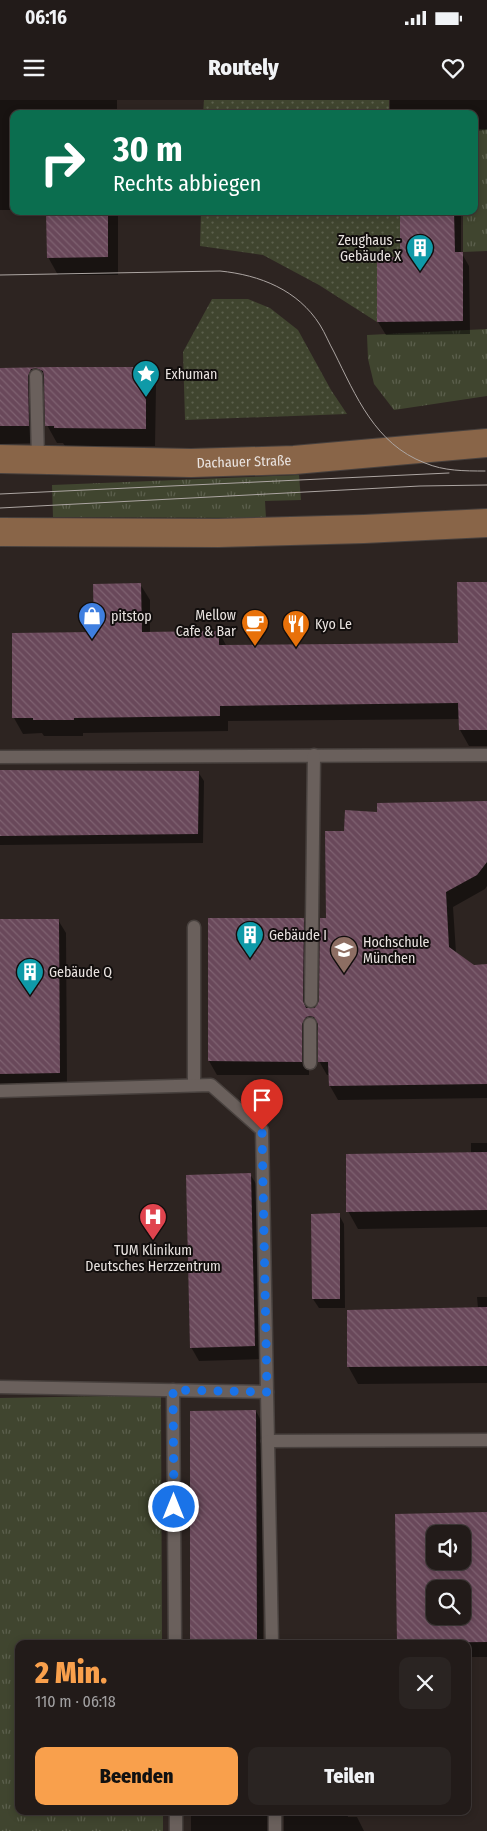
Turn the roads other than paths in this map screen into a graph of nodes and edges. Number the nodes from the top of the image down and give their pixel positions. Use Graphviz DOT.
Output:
graph roads {
  1 [pos="36,376"];
  2 [pos="487,443"];
  3 [pos="0,459"];
  4 [pos="38,459"];
  5 [pos="487,523"];
  6 [pos="0,532"];
  7 [pos="314,755"];
  8 [pos="487,755"];
  9 [pos="0,757"];
  10 [pos="194,927"];
  11 [pos="311,1001"];
  12 [pos="310,1024"];
  13 [pos="310,1063"];
  14 [pos="194,1086"];
  15 [pos="0,1091"];
  16 [pos="0,1387"];
  17 [pos="173,1390"];
  18 [pos="267,1392"];
  19 [pos="487,1440"];
  20 [pos="268,1441"];
  21 [pos="175,1640"];
  22 [pos="272,1640"];
  23 [pos="176,1815"];
  24 [pos="275,1815"];
  25 [pos="176,1831"];
  26 [pos="275,1831"];
  1 -- 4 [label="lane"];
  2 -- 4 [label="main road, Dachauer Straße"];
  3 -- 4 [label="main road, Dachauer Straße"];
  5 -- 6 [label="main road"];
  7 -- 8 [label="lane"];
  7 -- 9 [label="lane"];
  7 -- 11 [label="lane"];
  10 -- 14 [label="lane"];
  12 -- 13 [label="lane"];
  14 -- 15 [label="lane"];
  14 -- 18 [label="lane"];
  16 -- 17 [label="lane"];
  17 -- 18 [label="lane"];
  17 -- 21 [label="lane"];
  18 -- 20 [label="lane"];
  19 -- 20 [label="lane"];
  20 -- 22 [label="lane"];
  23 -- 25 [label="lane"];
  24 -- 26 [label="lane"];
}
